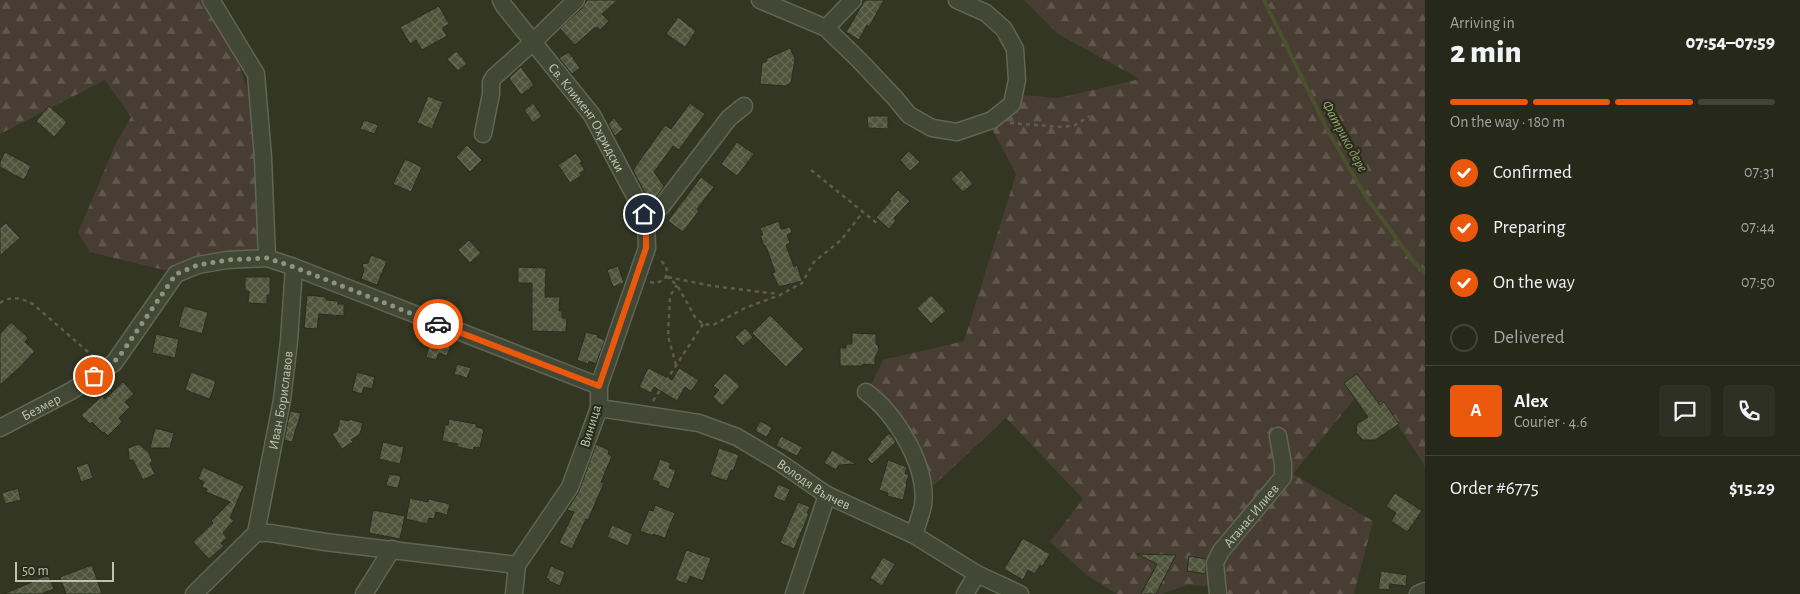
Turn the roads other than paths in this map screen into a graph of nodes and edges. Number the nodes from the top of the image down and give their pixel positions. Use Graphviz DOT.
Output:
graph roads {
  1 [pos="212,0"];
  2 [pos="501,0"];
  3 [pos="576,0"];
  4 [pos="760,0"];
  5 [pos="853,0"];
  6 [pos="957,0"];
  7 [pos="826,28"];
  8 [pos="533,42"];
  9 [pos="744,106"];
  10 [pos="483,134"];
  11 [pos="644,214"];
  12 [pos="646,248"];
  13 [pos="267,258"];
  14 [pos="294,267"];
  15 [pos="599,386"];
  16 [pos="866,392"];
  17 [pos="599,408"];
  18 [pos="0,428"];
  19 [pos="1278,436"];
  20 [pos="827,495"];
  21 [pos="256,533"];
  22 [pos="914,534"];
  23 [pos="392,549"];
  24 [pos="517,565"];
  25 [pos="977,574"];
  26 [pos="1425,591"];
  27 [pos="194,594"];
  28 [pos="364,594"];
  29 [pos="514,594"];
  30 [pos="794,594"];
  31 [pos="964,594"];
  32 [pos="1020,594"];
  33 [pos="1218,594"];
  34 [pos="1418,594"];
  1 -- 13 [label="street"];
  2 -- 8 [label="street, Св. Климент Охридски"];
  3 -- 8 [label="street"];
  4 -- 7 [label="street"];
  5 -- 7 [label="street"];
  6 -- 7 [label="street"];
  8 -- 10 [label="street"];
  8 -- 11 [label="street, Св. Климент Охридски"];
  9 -- 11 [label="street"];
  11 -- 12 [label="street, Св. Климент Охридски"];
  12 -- 15 [label="street, Виница"];
  13 -- 14 [label="street"];
  13 -- 18 [label="street, Безмер"];
  14 -- 15 [label="street"];
  14 -- 21 [label="street, Иван Бориславов"];
  15 -- 17 [label="street, Виница"];
  16 -- 22 [label="street"];
  17 -- 20 [label="street, Володя Вълчев"];
  17 -- 24 [label="street, Виница"];
  19 -- 33 [label="street, Атанас Илиев"];
  20 -- 22 [label="street, Володя Вълчев"];
  20 -- 30 [label="street"];
  21 -- 23 [label="street"];
  21 -- 27 [label="street"];
  22 -- 25 [label="street, Володя Вълчев"];
  23 -- 24 [label="street"];
  23 -- 28 [label="street"];
  24 -- 29 [label="street, Виница"];
  25 -- 31 [label="street"];
  25 -- 32 [label="street, Володя Вълчев"];
  26 -- 34 [label="street"];
}
